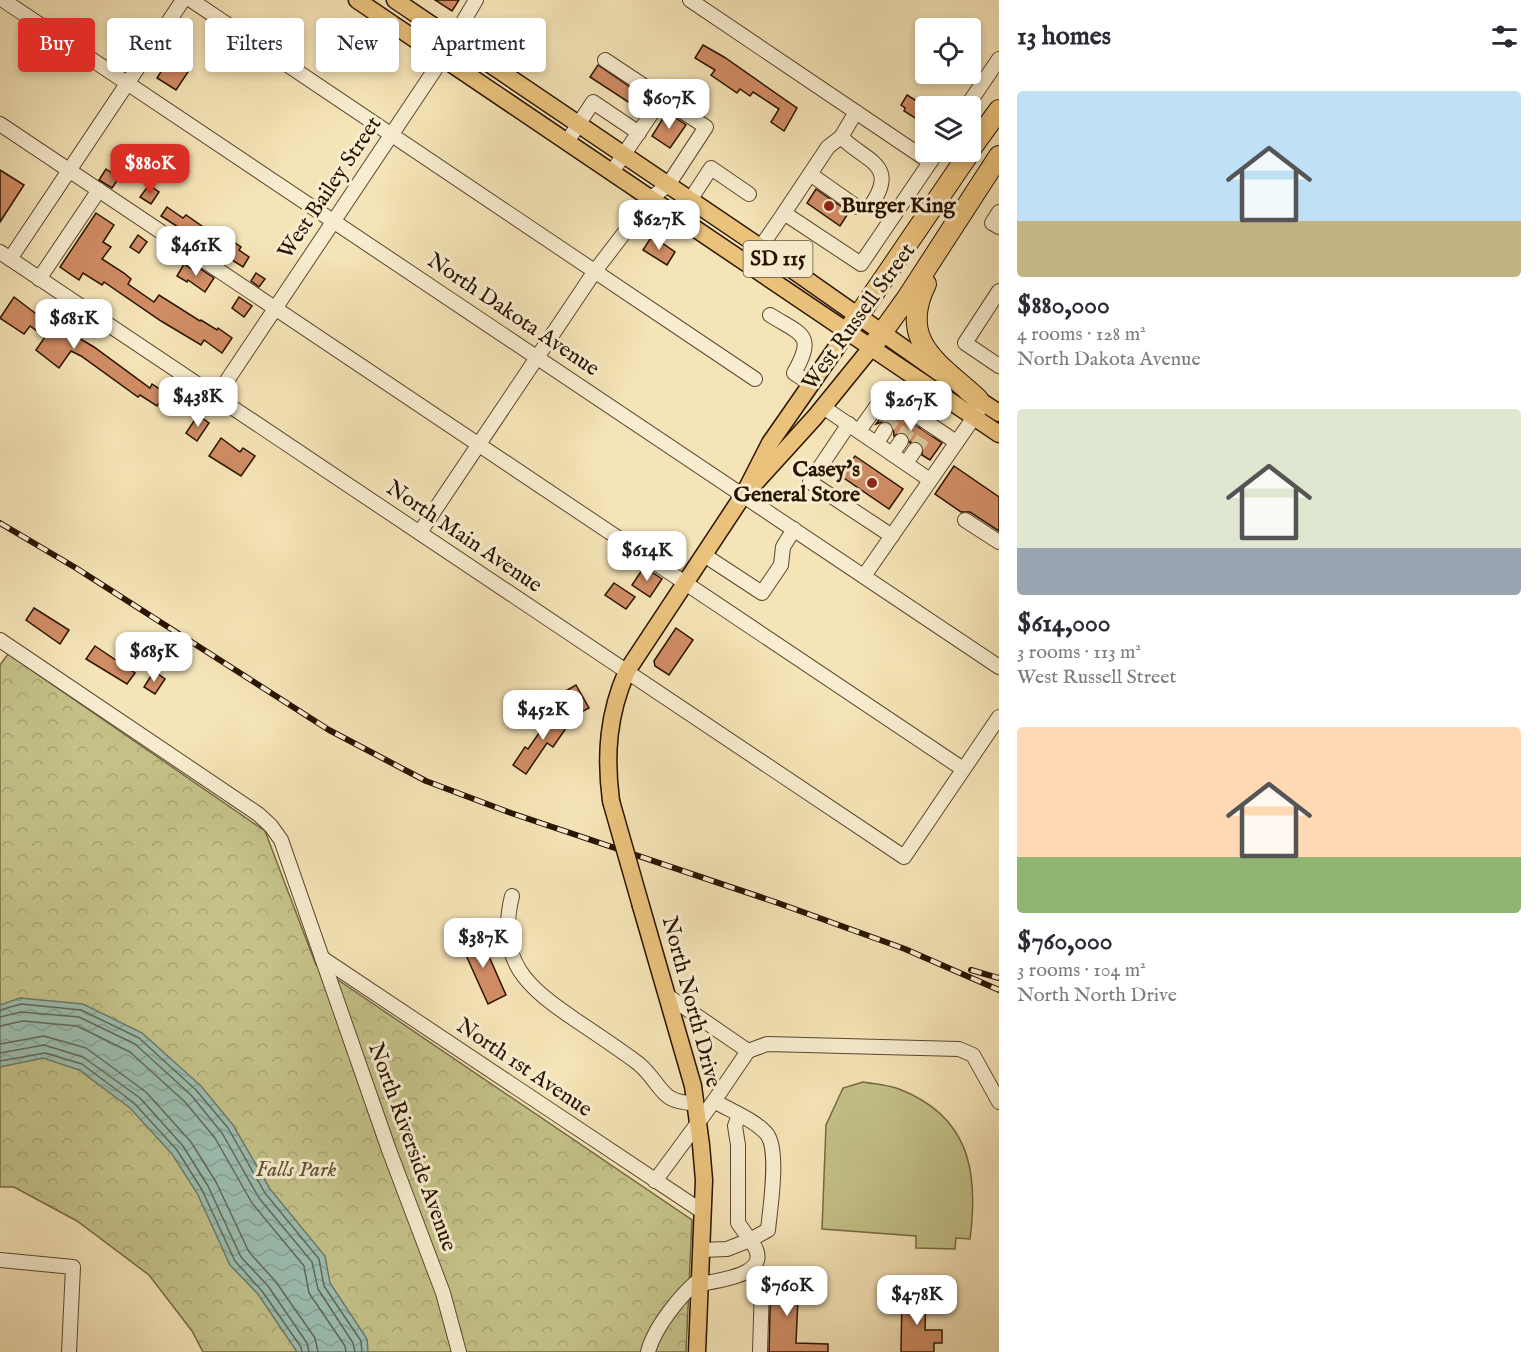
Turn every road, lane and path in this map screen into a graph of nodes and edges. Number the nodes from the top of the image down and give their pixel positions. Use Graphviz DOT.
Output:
graph roads {
  1 [pos="3,0"];
  2 [pos="183,0"];
  3 [pos="191,0"];
  4 [pos="357,0"];
  5 [pos="395,0"];
  6 [pos="476,0"];
  7 [pos="690,0"];
  8 [pos="421,18"];
  9 [pos="465,18"];
  10 [pos="411,36"];
  11 [pos="999,59"];
  12 [pos="604,60"];
  13 [pos="433,72"];
  14 [pos="465,72"];
  15 [pos="501,72"];
  16 [pos="127,83"];
  17 [pos="974,96"];
  18 [pos="662,98"];
  19 [pos="999,110"];
  20 [pos="856,112"];
  21 [pos="0,124"];
  22 [pos="579,124"];
  23 [pos="639,133"];
  24 [pos="391,135"];
  25 [pos="981,135"];
  26 [pos="841,136"];
  27 [pos="567,142"];
  28 [pos="915,146"];
  29 [pos="624,155"];
  30 [pos="999,156"];
  31 [pos="930,162"];
  32 [pos="963,162"];
  33 [pos="70,170"];
  34 [pos="612,171"];
  35 [pos="810,174"];
  36 [pos="668,184"];
  37 [pos="99,190"];
  38 [pos="749,194"];
  39 [pos="651,198"];
  40 [pos="691,200"];
  41 [pos="784,213"];
  42 [pos="680,217"];
  43 [pos="960,217"];
  44 [pos="334,221"];
  45 [pos="760,247"];
  46 [pos="5,256"];
  47 [pos="749,264"];
  48 [pos="595,272"];
  49 [pos="39,279"];
  50 [pos="999,291"];
  51 [pos="275,309"];
  52 [pos="770,315"];
  53 [pos="853,323"];
  54 [pos="877,340"];
  55 [pos="537,357"];
  56 [pos="999,366"];
  57 [pos="755,379"];
  58 [pos="810,384"];
  59 [pos="216,397"];
  60 [pos="978,406"];
  61 [pos="823,407"];
  62 [pos="999,413"];
  63 [pos="854,428"];
  64 [pos="885,430"];
  65 [pos="999,434"];
  66 [pos="901,441"];
  67 [pos="956,442"];
  68 [pos="877,443"];
  69 [pos="479,444"];
  70 [pos="915,450"];
  71 [pos="892,454"];
  72 [pos="906,464"];
  73 [pos="930,480"];
  74 [pos="744,495"];
  75 [pos="965,520"];
  76 [pos="794,529"];
  77 [pos="420,532"];
  78 [pos="891,536"];
  79 [pos="999,542"];
  80 [pos="704,555"];
  81 [pos="864,576"];
  82 [pos="684,583"];
  83 [pos="0,640"];
  84 [pos="996,660"];
  85 [pos="627,671"];
  86 [pos="999,717"];
  87 [pos="963,770"];
  88 [pos="512,896"];
  89 [pos="322,958"];
  90 [pos="668,996"];
  91 [pos="748,1051"];
  92 [pos="714,1101"];
  93 [pos="999,1102"];
  94 [pos="695,1103"];
  95 [pos="739,1115"];
  96 [pos="697,1122"];
  97 [pos="655,1180"];
  98 [pos="703,1212"];
  99 [pos="750,1240"];
  100 [pos="701,1250"];
  101 [pos="0,1260"];
  102 [pos="750,1271"];
  103 [pos="700,1282"];
  104 [pos="69,1352"];
  105 [pos="459,1352"];
  106 [pos="648,1352"];
  107 [pos="697,1352"];
  108 [pos="760,1352"];
  1 -- 16 [label="street, North Dakota Avenue"];
  2 -- 16 [label="street"];
  3 -- 24 [label="street"];
  4 -- 10 [label="main road, SD 115"];
  5 -- 8 [label="main road, SD 115"];
  6 -- 9 [label="street, West Bailey Street"];
  7 -- 20 [label="street"];
  11 -- 17 [label="street"];
  12 -- 18 [label="street"];
  13 -- 24 [label="street, West Bailey Street"];
  14 -- 27 [label="main road, SD 115"];
  15 -- 22 [label="main road, SD 115"];
  16 -- 33 [label="street"];
  16 -- 44 [label="street, North Dakota Avenue"];
  18 -- 23 [label="street"];
  18 -- 36 [label="street"];
  19 -- 25 [label="highway, West Russell Street"];
  20 -- 26 [label="street"];
  20 -- 28 [label="street"];
  21 -- 33 [label="street"];
  22 -- 23 [label="street"];
  22 -- 27 [label="street"];
  22 -- 29 [label="main road, SD 115"];
  23 -- 29 [label="street"];
  24 -- 44 [label="street, West Bailey Street"];
  24 -- 48 [label="street"];
  26 -- 35 [label="street"];
  26 -- 35 [label="street"];
  27 -- 34 [label="main road, SD 115"];
  29 -- 34 [label="street"];
  29 -- 36 [label="main road, SD 115"];
  30 -- 43 [label="highway, West Russell Street"];
  31 -- 41 [label="street, West Russell Street"];
  32 -- 53 [label="highway, West Russell Street"];
  33 -- 37 [label="street"];
  33 -- 46 [label="street"];
  34 -- 39 [label="main road, SD 115"];
  35 -- 41 [label="street"];
  36 -- 39 [label="street"];
  36 -- 40 [label="main road, SD 115"];
  37 -- 49 [label="street"];
  37 -- 51 [label="street"];
  38 -- 40 [label="street"];
  39 -- 42 [label="main road, SD 115"];
  39 -- 48 [label="street"];
  40 -- 42 [label="street"];
  40 -- 45 [label="main road, SD 115"];
  41 -- 45 [label="street"];
  42 -- 47 [label="main road, SD 115"];
  43 -- 54 [label="highway, West Russell Street"];
  43 -- 60 [label="highway"];
  44 -- 51 [label="street, West Bailey Street"];
  44 -- 55 [label="street, North Dakota Avenue"];
  45 -- 47 [label="street"];
  45 -- 53 [label="main road, SD 115"];
  46 -- 49 [label="street, North Main Avenue"];
  47 -- 53 [label="main road, SD 115"];
  48 -- 55 [label="street"];
  48 -- 57 [label="street"];
  49 -- 59 [label="street, North Main Avenue"];
  50 -- 56 [label="street"];
  51 -- 59 [label="street, West Bailey Street"];
  51 -- 69 [label="street"];
  52 -- 58 [label="street"];
  53 -- 54 [label="main road, SD 115"];
  53 -- 58 [label="main road, West Russell Street"];
  54 -- 60 [label="main road, SD 115"];
  54 -- 61 [label="main road, West Russell Street"];
  55 -- 69 [label="street"];
  55 -- 74 [label="street, North Dakota Avenue"];
  58 -- 74 [label="main road, West Russell Street"];
  59 -- 77 [label="street, North Main Avenue"];
  60 -- 62 [label="main road, SD 115"];
  60 -- 65 [label="main road, SD 115"];
  60 -- 67 [label="street"];
  61 -- 63 [label="street"];
  61 -- 74 [label="main road, West Russell Street"];
  63 -- 67 [label="street"];
  63 -- 68 [label="street"];
  63 -- 78 [label="street"];
  64 -- 68 [label="street"];
  66 -- 71 [label="street"];
  67 -- 73 [label="street"];
  68 -- 71 [label="street"];
  69 -- 77 [label="street"];
  69 -- 82 [label="street"];
  70 -- 72 [label="street"];
  71 -- 72 [label="street"];
  72 -- 73 [label="street"];
  73 -- 78 [label="street"];
  74 -- 76 [label="street, North Dakota Avenue"];
  74 -- 80 [label="main road, West Russell Street"];
  75 -- 79 [label="street"];
  76 -- 80 [label="street"];
  76 -- 81 [label="street, North Dakota Avenue"];
  77 -- 85 [label="street, North Main Avenue"];
  78 -- 81 [label="street"];
  80 -- 82 [label="main road, West Russell Street"];
  81 -- 84 [label="street, North Dakota Avenue"];
  82 -- 85 [label="main road, West Russell Street"];
  82 -- 87 [label="street"];
  83 -- 89 [label="street, North Riverside Avenue"];
  85 -- 87 [label="street, North Main Avenue"];
  85 -- 90 [label="main road, North North Drive, bridge"];
  86 -- 87 [label="street"];
  88 -- 94 [label="street"];
  89 -- 97 [label="street, North 1st Avenue"];
  89 -- 105 [label="street, North Riverside Avenue"];
  90 -- 91 [label="street"];
  90 -- 94 [label="main road, North North Drive"];
  91 -- 92 [label="street"];
  91 -- 93 [label="street"];
  92 -- 95 [label="street"];
  92 -- 96 [label="street"];
  94 -- 96 [label="main road, North North Drive"];
  95 -- 99 [label="street"];
  95 -- 99 [label="street"];
  96 -- 97 [label="street"];
  96 -- 98 [label="main road, North North Drive"];
  97 -- 98 [label="street, North 1st Avenue"];
  98 -- 100 [label="main road, North North Drive"];
  99 -- 100 [label="street"];
  99 -- 102 [label="street"];
  100 -- 103 [label="main road, North North Drive"];
  101 -- 104 [label="street"];
  102 -- 103 [label="street"];
  102 -- 108 [label="street"];
  103 -- 106 [label="street"];
  103 -- 107 [label="main road, North North Drive"];
}
